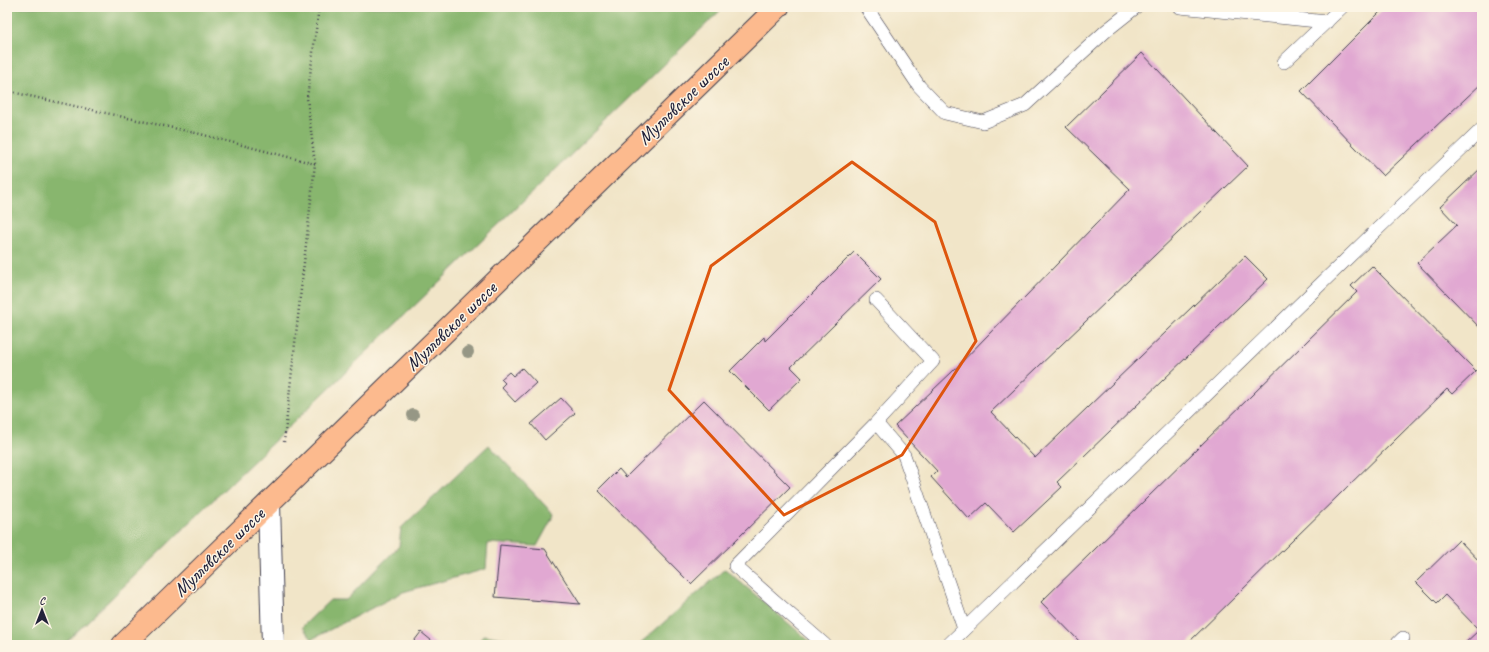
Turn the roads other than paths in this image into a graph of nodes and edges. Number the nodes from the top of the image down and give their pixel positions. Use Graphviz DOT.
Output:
graph roads {
  1 [pos="778,7"];
  2 [pos="866,7"];
  3 [pos="1136,7"];
  4 [pos="1180,7"];
  5 [pos="1342,7"];
  6 [pos="1327,22"];
  7 [pos="1284,62"];
  8 [pos="1482,129"];
  9 [pos="876,300"];
  10 [pos="876,423"];
  11 [pos="269,503"];
  12 [pos="964,629"];
  13 [pos="124,645"];
  14 [pos="273,645"];
  15 [pos="826,645"];
  16 [pos="948,645"];
  1 -- 11 [label="highway, Мулловское шоссе"];
  2 -- 3 [label="lane"];
  4 -- 6 [label="lane"];
  5 -- 6 [label="lane"];
  6 -- 7 [label="lane"];
  8 -- 12 [label="lane"];
  9 -- 10 [label="lane"];
  10 -- 12 [label="lane"];
  10 -- 15 [label="lane"];
  11 -- 13 [label="highway, Мулловское шоссе"];
  11 -- 14 [label="street"];
  12 -- 16 [label="lane"];
}
